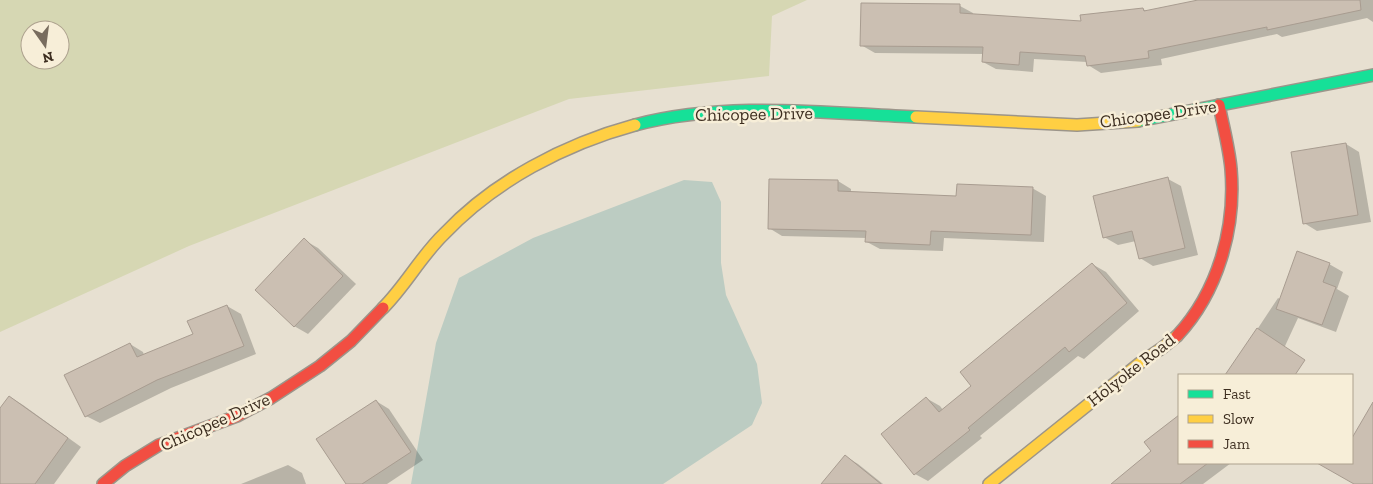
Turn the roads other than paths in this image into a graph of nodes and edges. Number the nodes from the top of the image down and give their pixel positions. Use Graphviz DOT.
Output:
graph roads {
  1 [pos="1373,74"];
  2 [pos="1219,105"];
  3 [pos="103,484"];
  4 [pos="989,484"];
  1 -- 2 [label="street, Chicopee Drive"];
  2 -- 3 [label="street, Chicopee Drive"];
  2 -- 4 [label="street, Holyoke Road"];
}
